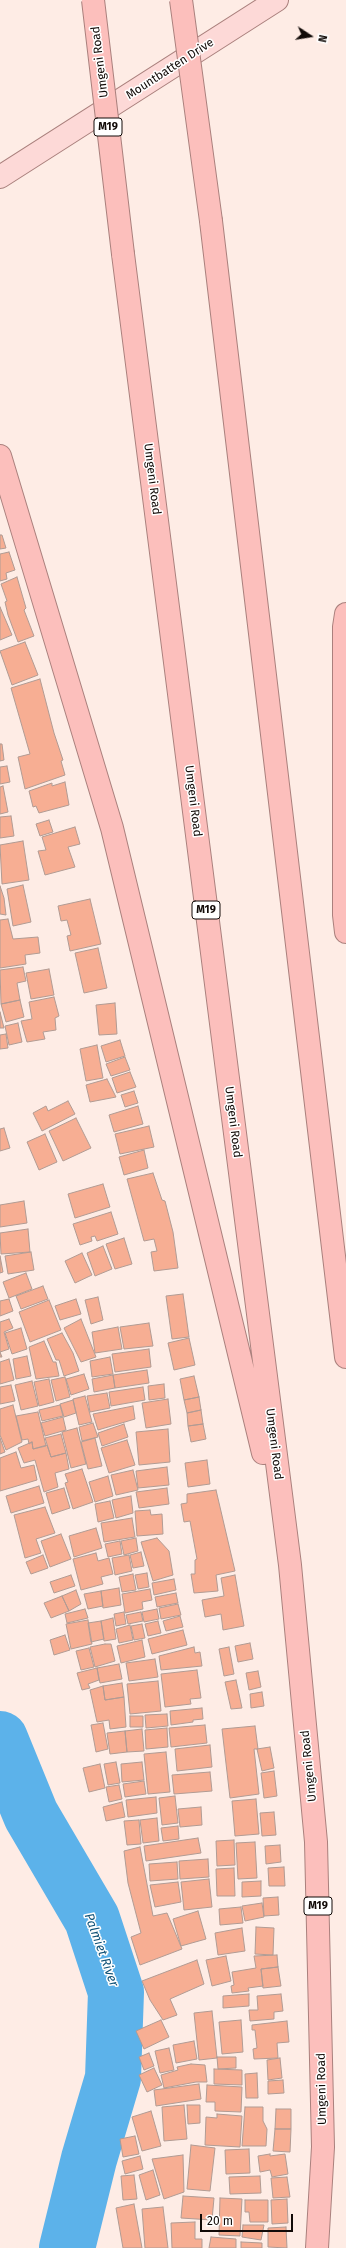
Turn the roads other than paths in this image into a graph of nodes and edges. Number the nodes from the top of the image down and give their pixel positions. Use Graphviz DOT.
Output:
graph roads {
  1 [pos="93,0"];
  2 [pos="181,0"];
  3 [pos="277,0"];
  4 [pos="1,178"];
  5 [pos="0,456"];
  6 [pos="346,614"];
  7 [pos="346,932"];
  8 [pos="346,1357"];
  9 [pos="290,1565"];
  10 [pos="317,2248"];
  1 -- 9 [label="highway, Umgeni Road / M19, bridge"];
  2 -- 8 [label="highway, bridge"];
  3 -- 4 [label="main road, Mountbatten Drive"];
  5 -- 9 [label="highway"];
  6 -- 7 [label="highway"];
  9 -- 10 [label="highway, Umgeni Road / M19"];
}
